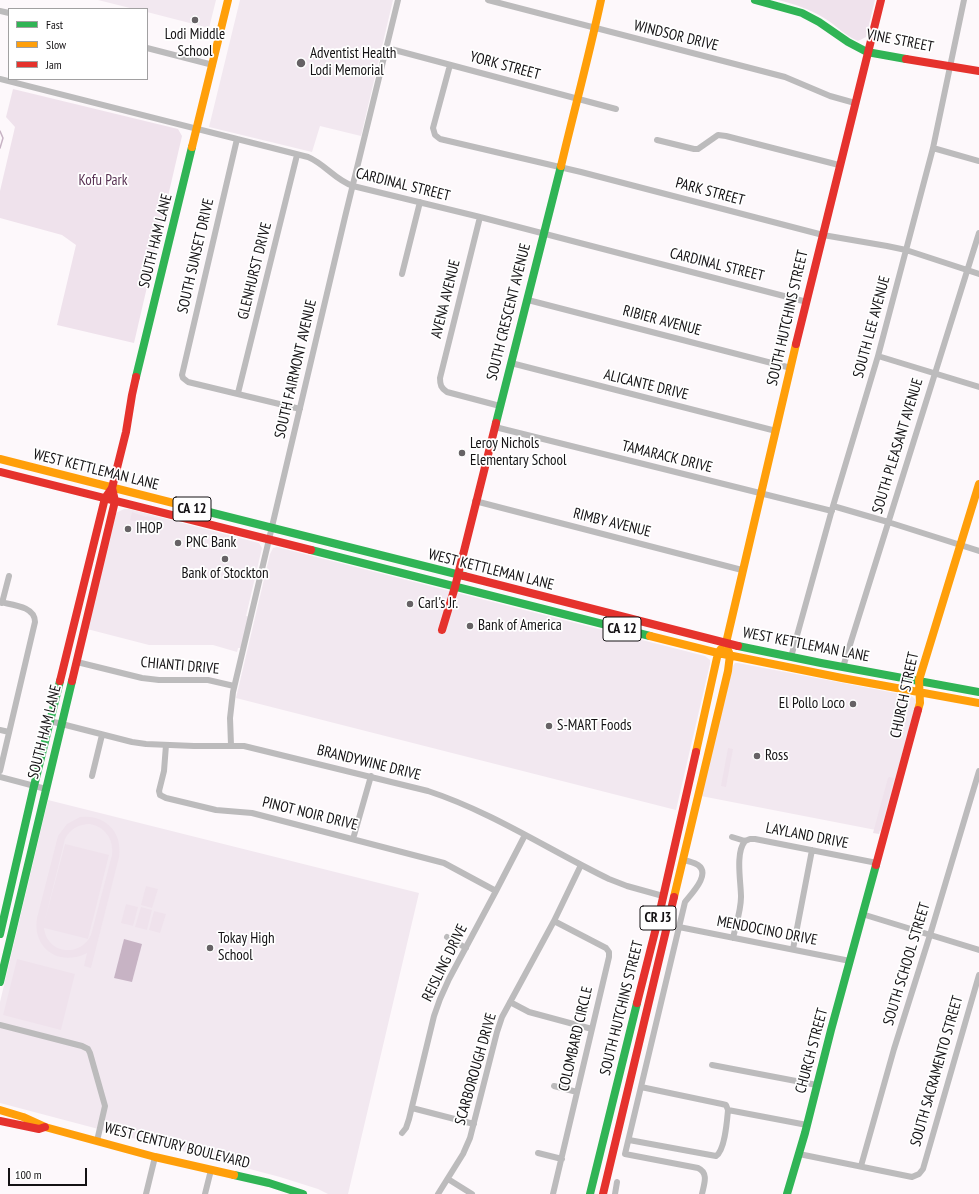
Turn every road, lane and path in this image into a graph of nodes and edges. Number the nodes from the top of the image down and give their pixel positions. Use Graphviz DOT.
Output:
graph roads {
  1 [pos="228,0"];
  2 [pos="398,0"];
  3 [pos="488,0"];
  4 [pos="601,0"];
  5 [pos="755,0"];
  6 [pos="881,0"];
  7 [pos="964,0"];
  8 [pos="594,28"];
  9 [pos="148,48"];
  10 [pos="387,48"];
  11 [pos="867,52"];
  12 [pos="213,65"];
  13 [pos="450,65"];
  14 [pos="950,65"];
  15 [pos="979,71"];
  16 [pos="0,79"];
  17 [pos="577,98"];
  18 [pos="855,103"];
  19 [pos="616,109"];
  20 [pos="197,130"];
  21 [pos="237,139"];
  22 [pos="657,140"];
  23 [pos="933,148"];
  24 [pos="297,155"];
  25 [pos="979,161"];
  26 [pos="839,165"];
  27 [pos="561,167"];
  28 [pos="353,186"];
  29 [pos="420,202"];
  30 [pos="480,217"];
  31 [pos="979,233"];
  32 [pos="544,234"];
  33 [pos="823,235"];
  34 [pos="906,250"];
  35 [pos="966,271"];
  36 [pos="402,274"];
  37 [pos="979,274"];
  38 [pos="528,300"];
  39 [pos="807,302"];
  40 [pos="878,356"];
  41 [pos="511,363"];
  42 [pos="791,368"];
  43 [pos="934,374"];
  44 [pos="979,387"];
  45 [pos="238,393"];
  46 [pos="500,406"];
  47 [pos="300,409"];
  48 [pos="495,427"];
  49 [pos="776,431"];
  50 [pos="0,460"];
  51 [pos="0,472"];
  52 [pos="979,484"];
  53 [pos="112,488"];
  54 [pos="761,493"];
  55 [pos="104,498"];
  56 [pos="115,500"];
  57 [pos="476,501"];
  58 [pos="833,509"];
  59 [pos="888,522"];
  60 [pos="272,529"];
  61 [pos="269,540"];
  62 [pos="960,545"];
  63 [pos="979,551"];
  64 [pos="742,570"];
  65 [pos="9,576"];
  66 [pos="457,576"];
  67 [pos="455,587"];
  68 [pos="1,602"];
  69 [pos="621,617"];
  70 [pos="598,623"];
  71 [pos="442,630"];
  72 [pos="726,643"];
  73 [pos="718,653"];
  74 [pos="730,655"];
  75 [pos="791,657"];
  76 [pos="77,662"];
  77 [pos="843,667"];
  78 [pos="919,680"];
  79 [pos="234,686"];
  80 [pos="979,692"];
  81 [pos="920,693"];
  82 [pos="979,703"];
  83 [pos="50,721"];
  84 [pos="62,724"];
  85 [pos="0,730"];
  86 [pos="9,732"];
  87 [pos="102,735"];
  88 [pos="699,740"];
  89 [pos="166,745"];
  90 [pos="231,745"];
  91 [pos="706,761"];
  92 [pos="0,770"];
  93 [pos="979,771"];
  94 [pos="92,776"];
  95 [pos="370,776"];
  96 [pos="0,777"];
  97 [pos="34,786"];
  98 [pos="46,788"];
  99 [pos="525,835"];
  100 [pos="732,838"];
  101 [pos="353,839"];
  102 [pos="745,841"];
  103 [pos="812,850"];
  104 [pos="683,860"];
  105 [pos="877,863"];
  106 [pos="581,865"];
  107 [pos="496,891"];
  108 [pos="663,896"];
  109 [pos="862,914"];
  110 [pos="554,921"];
  111 [pos="679,927"];
  112 [pos="0,934"];
  113 [pos="930,935"];
  114 [pos="447,937"];
  115 [pos="733,938"];
  116 [pos="466,948"];
  117 [pos="793,949"];
  118 [pos="979,950"];
  119 [pos="850,961"];
  120 [pos="979,975"];
  121 [pos="0,982"];
  122 [pos="510,1002"];
  123 [pos="0,1025"];
  124 [pos="592,1029"];
  125 [pos="712,1064"];
  126 [pos="817,1085"];
  127 [pos="554,1086"];
  128 [pos="641,1086"];
  129 [pos="577,1092"];
  130 [pos="412,1108"];
  131 [pos="0,1110"];
  132 [pos="728,1110"];
  133 [pos="0,1121"];
  134 [pos="474,1124"];
  135 [pos="807,1125"];
  136 [pos="44,1127"];
  137 [pos="402,1133"];
  138 [pos="629,1140"];
  139 [pos="97,1141"];
  140 [pos="538,1153"];
  141 [pos="799,1154"];
  142 [pos="155,1157"];
  143 [pos="562,1159"];
  144 [pos="861,1166"];
  145 [pos="211,1170"];
  146 [pos="448,1179"];
  147 [pos="617,1182"];
  148 [pos="146,1194"];
  149 [pos="205,1194"];
  150 [pos="303,1194"];
  151 [pos="438,1194"];
  152 [pos="472,1194"];
  153 [pos="553,1194"];
  154 [pos="590,1194"];
  155 [pos="603,1194"];
  156 [pos="614,1194"];
  157 [pos="702,1194"];
  158 [pos="787,1194"];
  1 -- 12 [label="main road, SOUTH HAM LANE"];
  2 -- 10 [label="street, SOUTH FAIRMONT AVENUE"];
  3 -- 8 [label="street, WINDSOR DRIVE"];
  4 -- 8 [label="main road, SOUTH CRESCENT AVENUE"];
  5 -- 11 [label="main road, VINE STREET"];
  6 -- 11 [label="main road, SOUTH HUTCHINS STREET"];
  7 -- 14 [label="street, SOUTH LEE AVENUE"];
  8 -- 17 [label="main road, SOUTH CRESCENT AVENUE"];
  8 -- 18 [label="street, WINDSOR DRIVE"];
  9 -- 12 [label="street"];
  10 -- 13 [label="street, YORK STREET"];
  10 -- 28 [label="street, SOUTH FAIRMONT AVENUE"];
  11 -- 14 [label="main road, VINE STREET"];
  11 -- 18 [label="main road, SOUTH HUTCHINS STREET"];
  12 -- 20 [label="main road, SOUTH HAM LANE"];
  13 -- 17 [label="street, YORK STREET"];
  13 -- 27 [label="street, PARK STREET"];
  14 -- 15 [label="main road, VINE STREET"];
  14 -- 23 [label="street, SOUTH LEE AVENUE"];
  16 -- 20 [label="street, CARDINAL STREET"];
  17 -- 19 [label="street, YORK STREET"];
  17 -- 27 [label="main road, SOUTH CRESCENT AVENUE"];
  18 -- 26 [label="main road, SOUTH HUTCHINS STREET"];
  20 -- 21 [label="street, CARDINAL STREET"];
  20 -- 53 [label="main road, SOUTH HAM LANE"];
  21 -- 24 [label="street, CARDINAL STREET"];
  21 -- 45 [label="street, SOUTH SUNSET DRIVE"];
  22 -- 26 [label="street"];
  23 -- 25 [label="street"];
  23 -- 34 [label="street, SOUTH LEE AVENUE"];
  24 -- 28 [label="street, CARDINAL STREET"];
  24 -- 45 [label="street, GLENHURST DRIVE"];
  26 -- 33 [label="main road, SOUTH HUTCHINS STREET"];
  27 -- 32 [label="main road, SOUTH CRESCENT AVENUE"];
  27 -- 33 [label="street, PARK STREET"];
  28 -- 29 [label="street, CARDINAL STREET"];
  28 -- 47 [label="street, SOUTH FAIRMONT AVENUE"];
  29 -- 30 [label="street, CARDINAL STREET"];
  29 -- 36 [label="street"];
  30 -- 32 [label="street, CARDINAL STREET"];
  30 -- 46 [label="street, AVENA AVENUE"];
  31 -- 35 [label="street, SOUTH PLEASANT AVENUE"];
  32 -- 38 [label="main road, SOUTH CRESCENT AVENUE"];
  32 -- 39 [label="street, CARDINAL STREET"];
  33 -- 34 [label="street, PARK STREET"];
  33 -- 39 [label="main road, SOUTH HUTCHINS STREET"];
  34 -- 35 [label="street, PARK STREET"];
  34 -- 40 [label="street, SOUTH LEE AVENUE"];
  35 -- 37 [label="street, PARK STREET"];
  35 -- 43 [label="street, SOUTH PLEASANT AVENUE"];
  38 -- 41 [label="main road, SOUTH CRESCENT AVENUE"];
  38 -- 42 [label="street, RIBIER AVENUE"];
  39 -- 42 [label="main road, SOUTH HUTCHINS STREET"];
  40 -- 43 [label="street"];
  40 -- 58 [label="street, SOUTH LEE AVENUE"];
  41 -- 46 [label="main road, SOUTH CRESCENT AVENUE"];
  41 -- 49 [label="street, ALICANTE DRIVE"];
  42 -- 49 [label="main road, SOUTH HUTCHINS STREET"];
  43 -- 44 [label="street"];
  43 -- 59 [label="street, SOUTH PLEASANT AVENUE"];
  45 -- 47 [label="street"];
  46 -- 48 [label="main road, SOUTH CRESCENT AVENUE"];
  47 -- 60 [label="street, SOUTH FAIRMONT AVENUE"];
  48 -- 54 [label="street, TAMARACK DRIVE"];
  48 -- 57 [label="main road, SOUTH CRESCENT AVENUE"];
  49 -- 54 [label="main road, SOUTH HUTCHINS STREET"];
  50 -- 53 [label="main road, WEST KETTLEMAN LANE / CA 12"];
  51 -- 55 [label="main road, WEST KETTLEMAN LANE / CA 12"];
  52 -- 62 [label="main road, CHURCH STREET"];
  53 -- 55 [label="main road, SOUTH HAM LANE"];
  53 -- 56 [label="main road, SOUTH HAM LANE"];
  53 -- 60 [label="main road, WEST KETTLEMAN LANE / CA 12"];
  54 -- 58 [label="street, TAMARACK DRIVE"];
  54 -- 64 [label="main road, SOUTH HUTCHINS STREET"];
  55 -- 56 [label="main road, WEST KETTLEMAN LANE / CA 12"];
  55 -- 83 [label="main road, SOUTH HAM LANE"];
  56 -- 61 [label="main road, WEST KETTLEMAN LANE / CA 12"];
  56 -- 76 [label="main road, SOUTH HAM LANE"];
  57 -- 64 [label="street, RIMBY AVENUE"];
  57 -- 66 [label="main road, SOUTH CRESCENT AVENUE"];
  58 -- 59 [label="street, TAMARACK DRIVE"];
  58 -- 75 [label="street, SOUTH LEE AVENUE"];
  59 -- 62 [label="street, TAMARACK DRIVE"];
  59 -- 77 [label="street, SOUTH PLEASANT AVENUE"];
  60 -- 61 [label="street, SOUTH FAIRMONT AVENUE"];
  60 -- 66 [label="main road, WEST KETTLEMAN LANE / CA 12"];
  61 -- 67 [label="main road, WEST KETTLEMAN LANE / CA 12"];
  61 -- 79 [label="street, SOUTH FAIRMONT AVENUE"];
  62 -- 63 [label="street, TAMARACK DRIVE"];
  62 -- 78 [label="main road, CHURCH STREET"];
  64 -- 72 [label="main road, SOUTH HUTCHINS STREET"];
  65 -- 68 [label="street"];
  66 -- 67 [label="main road, SOUTH CRESCENT AVENUE"];
  66 -- 69 [label="main road, WEST KETTLEMAN LANE / CA 12"];
  67 -- 70 [label="main road, WEST KETTLEMAN LANE / CA 12"];
  67 -- 71 [label="main road, SOUTH CRESCENT AVENUE"];
  68 -- 86 [label="street"];
  69 -- 70 [label="main road"];
  69 -- 72 [label="main road, WEST KETTLEMAN LANE / CA 12"];
  70 -- 73 [label="main road, WEST KETTLEMAN LANE / CA 12"];
  72 -- 73 [label="main road, SOUTH HUTCHINS STREET / CR J3"];
  72 -- 74 [label="main road, SOUTH HUTCHINS STREET / CR J3"];
  72 -- 75 [label="main road, WEST KETTLEMAN LANE / CA 12"];
  73 -- 74 [label="main road, WEST KETTLEMAN LANE / CA 12"];
  73 -- 88 [label="main road, SOUTH HUTCHINS STREET / CR J3"];
  74 -- 81 [label="main road, WEST KETTLEMAN LANE / CA 12"];
  74 -- 91 [label="main road, SOUTH HUTCHINS STREET / CR J3"];
  75 -- 77 [label="main road, WEST KETTLEMAN LANE / CA 12"];
  76 -- 79 [label="street, CHIANTI DRIVE"];
  76 -- 84 [label="main road, SOUTH HAM LANE"];
  77 -- 78 [label="main road, WEST KETTLEMAN LANE / CA 12"];
  78 -- 80 [label="main road, WEST KETTLEMAN LANE / CA 12"];
  78 -- 81 [label="main road, CHURCH STREET"];
  79 -- 90 [label="street, SOUTH FAIRMONT AVENUE"];
  81 -- 82 [label="main road, WEST KETTLEMAN LANE / CA 12"];
  81 -- 105 [label="main road, CHURCH STREET"];
  83 -- 84 [label="street, BRANDYWINE DRIVE"];
  83 -- 97 [label="main road, SOUTH HAM LANE"];
  84 -- 87 [label="street, BRANDYWINE DRIVE"];
  84 -- 98 [label="main road, SOUTH HAM LANE"];
  85 -- 86 [label="street"];
  86 -- 92 [label="street"];
  87 -- 89 [label="street, BRANDYWINE DRIVE"];
  87 -- 94 [label="street"];
  88 -- 91 [label="main road"];
  88 -- 108 [label="main road, SOUTH HUTCHINS STREET / CR J3"];
  89 -- 90 [label="street, BRANDYWINE DRIVE"];
  89 -- 101 [label="street, PINOT NOIR DRIVE"];
  90 -- 95 [label="street, BRANDYWINE DRIVE"];
  91 -- 104 [label="main road, SOUTH HUTCHINS STREET / CR J3"];
  93 -- 113 [label="street, SOUTH SCHOOL STREET"];
  95 -- 99 [label="street, BRANDYWINE DRIVE"];
  95 -- 101 [label="street"];
  96 -- 97 [label="street"];
  97 -- 98 [label="street"];
  97 -- 112 [label="main road, SOUTH HAM LANE"];
  98 -- 121 [label="main road, SOUTH HAM LANE"];
  99 -- 106 [label="street, BRANDYWINE DRIVE"];
  99 -- 107 [label="street, REISLING DRIVE"];
  100 -- 102 [label="street, LAYLAND DRIVE"];
  101 -- 107 [label="street, PINOT NOIR DRIVE"];
  102 -- 103 [label="street, LAYLAND DRIVE"];
  102 -- 115 [label="street"];
  103 -- 105 [label="street, LAYLAND DRIVE"];
  103 -- 117 [label="street"];
  104 -- 111 [label="street"];
  104 -- 155 [label="main road, SOUTH HUTCHINS STREET / CR J3"];
  105 -- 109 [label="main road, CHURCH STREET"];
  106 -- 108 [label="street, BRANDYWINE DRIVE"];
  106 -- 110 [label="street, SCARBOROUGH DRIVE"];
  107 -- 116 [label="street, REISLING DRIVE"];
  108 -- 154 [label="main road, SOUTH HUTCHINS STREET / CR J3"];
  109 -- 113 [label="street"];
  109 -- 119 [label="main road, CHURCH STREET"];
  110 -- 122 [label="street, SCARBOROUGH DRIVE"];
  110 -- 124 [label="street, COLOMBARD CIRCLE"];
  111 -- 115 [label="street, MENDOCINO DRIVE"];
  111 -- 128 [label="street"];
  113 -- 118 [label="street"];
  113 -- 144 [label="street, SOUTH SCHOOL STREET"];
  114 -- 116 [label="street"];
  115 -- 117 [label="street, MENDOCINO DRIVE"];
  116 -- 130 [label="street, REISLING DRIVE"];
  117 -- 119 [label="street, MENDOCINO DRIVE"];
  119 -- 126 [label="main road, CHURCH STREET"];
  120 -- 144 [label="street, SOUTH SACRAMENTO STREET"];
  122 -- 124 [label="street"];
  122 -- 134 [label="street, SCARBOROUGH DRIVE"];
  123 -- 139 [label="street"];
  124 -- 129 [label="street, COLOMBARD CIRCLE"];
  125 -- 126 [label="street"];
  126 -- 135 [label="main road, CHURCH STREET"];
  127 -- 129 [label="street"];
  128 -- 132 [label="street"];
  128 -- 138 [label="street"];
  129 -- 143 [label="street, COLOMBARD CIRCLE"];
  130 -- 134 [label="street"];
  130 -- 137 [label="street, REISLING DRIVE"];
  131 -- 136 [label="main road, WEST CENTURY BOULEVARD"];
  132 -- 135 [label="street"];
  132 -- 138 [label="street"];
  133 -- 136 [label="main road, WEST CENTURY BOULEVARD"];
  134 -- 146 [label="street, SCARBOROUGH DRIVE"];
  135 -- 141 [label="main road, CHURCH STREET"];
  136 -- 139 [label="main road, WEST CENTURY BOULEVARD"];
  138 -- 157 [label="street"];
  139 -- 142 [label="main road, WEST CENTURY BOULEVARD"];
  140 -- 143 [label="street"];
  141 -- 144 [label="street"];
  141 -- 158 [label="main road, CHURCH STREET"];
  142 -- 145 [label="main road, WEST CENTURY BOULEVARD"];
  142 -- 148 [label="street"];
  143 -- 153 [label="street, COLOMBARD CIRCLE"];
  145 -- 149 [label="street"];
  145 -- 150 [label="main road, WEST CENTURY BOULEVARD"];
  146 -- 151 [label="street, SCARBOROUGH DRIVE"];
  146 -- 152 [label="street"];
  147 -- 156 [label="street"];
}
